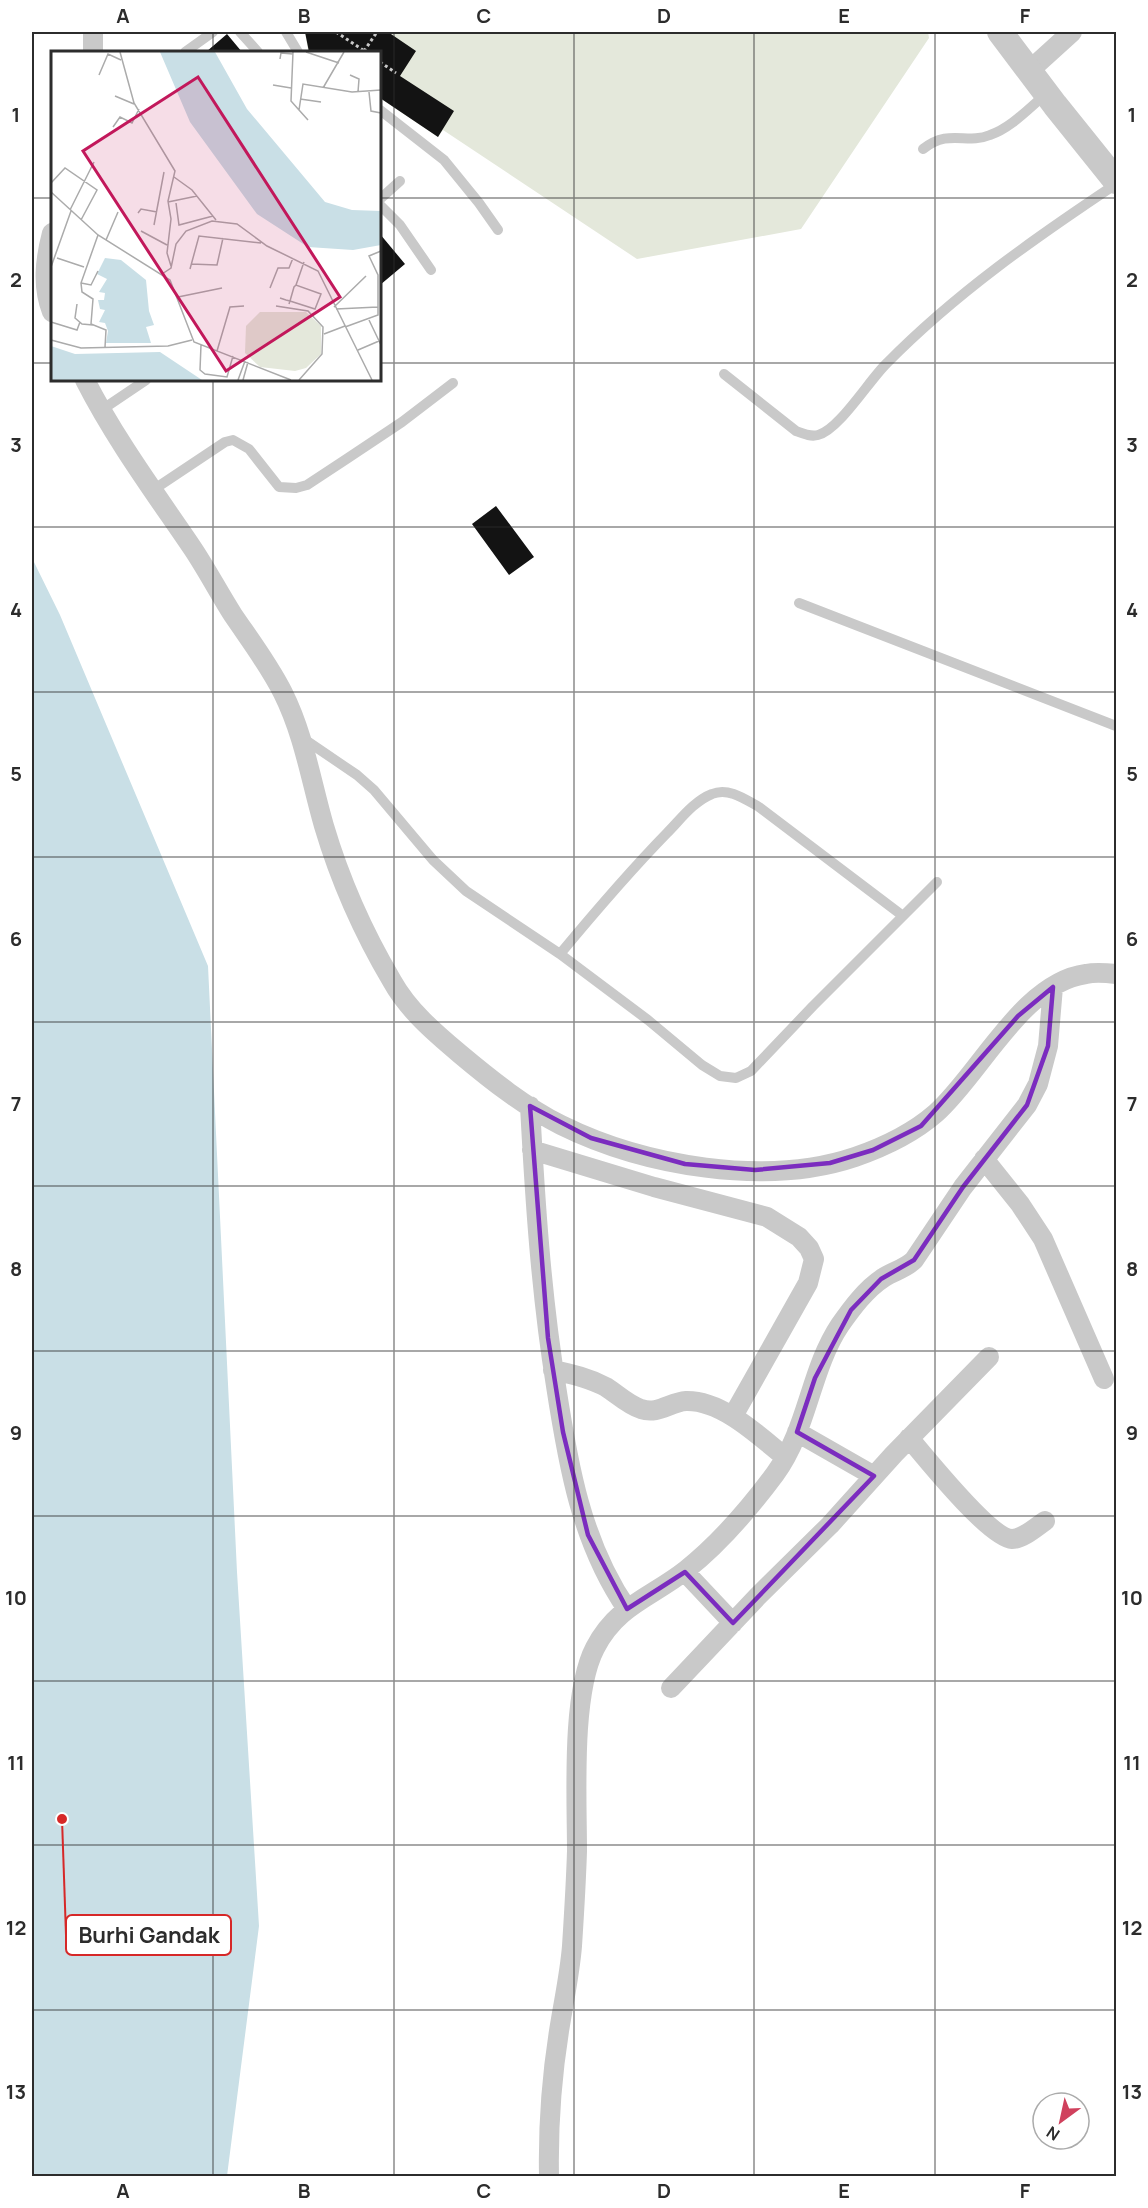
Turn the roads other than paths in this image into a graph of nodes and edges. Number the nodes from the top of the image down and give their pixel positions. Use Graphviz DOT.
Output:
graph roads {
  1 [pos="93,32"];
  2 [pos="213,32"];
  3 [pos="240,32"];
  4 [pos="286,32"];
  5 [pos="1000,32"];
  6 [pos="1072,32"];
  7 [pos="93,51"];
  8 [pos="186,51"];
  9 [pos="257,51"];
  10 [pos="296,51"];
  11 [pos="1029,71"];
  12 [pos="1046,94"];
  13 [pos="381,111"];
  14 [pos="923,149"];
  15 [pos="400,181"];
  16 [pos="1116,182"];
  17 [pos="381,199"];
  18 [pos="381,206"];
  19 [pos="498,230"];
  20 [pos="51,238"];
  21 [pos="431,270"];
  22 [pos="38,282"];
  23 [pos="51,309"];
  24 [pos="724,374"];
  25 [pos="85,381"];
  26 [pos="145,381"];
  27 [pos="453,383"];
  28 [pos="100,411"];
  29 [pos="153,490"];
  30 [pos="799,603"];
  31 [pos="1116,726"];
  32 [pos="300,736"];
  33 [pos="937,882"];
  34 [pos="903,916"];
  35 [pos="560,954"];
  36 [pos="1116,974"];
  37 [pos="1053,987"];
  38 [pos="530,1106"];
  39 [pos="532,1150"];
  40 [pos="984,1160"];
  41 [pos="988,1357"];
  42 [pos="553,1370"];
  43 [pos="1104,1379"];
  44 [pos="733,1416"];
  45 [pos="797,1432"];
  46 [pos="909,1438"];
  47 [pos="785,1457"];
  48 [pos="874,1476"];
  49 [pos="1045,1521"];
  50 [pos="685,1572"];
  51 [pos="627,1609"];
  52 [pos="733,1623"];
  53 [pos="671,1688"];
  54 [pos="549,2176"];
  1 -- 7 [label="street"];
  2 -- 8 [label="lane"];
  3 -- 9 [label="lane"];
  4 -- 10 [label="lane"];
  5 -- 11 [label="street"];
  6 -- 11 [label="street"];
  11 -- 12 [label="street"];
  12 -- 14 [label="lane"];
  12 -- 16 [label="street"];
  13 -- 19 [label="lane"];
  15 -- 17 [label="lane"];
  16 -- 24 [label="lane"];
  18 -- 21 [label="lane"];
  20 -- 22 [label="street"];
  22 -- 23 [label="street"];
  25 -- 28 [label="street"];
  26 -- 28 [label="lane"];
  27 -- 29 [label="lane"];
  28 -- 29 [label="street"];
  29 -- 32 [label="street"];
  30 -- 31 [label="lane"];
  32 -- 35 [label="lane"];
  32 -- 38 [label="street"];
  33 -- 34 [label="lane"];
  34 -- 35 [label="lane"];
  34 -- 35 [label="lane"];
  36 -- 37 [label="street"];
  37 -- 38 [label="street"];
  37 -- 40 [label="street"];
  38 -- 39 [label="street"];
  39 -- 42 [label="street"];
  39 -- 44 [label="street"];
  40 -- 43 [label="street"];
  40 -- 45 [label="street"];
  41 -- 46 [label="street"];
  42 -- 44 [label="street"];
  42 -- 51 [label="street"];
  44 -- 47 [label="street"];
  45 -- 47 [label="street"];
  45 -- 48 [label="street"];
  46 -- 48 [label="street"];
  46 -- 49 [label="street"];
  47 -- 50 [label="street"];
  48 -- 52 [label="street"];
  50 -- 51 [label="street"];
  50 -- 52 [label="street"];
  51 -- 54 [label="street"];
  52 -- 53 [label="street"];
}
